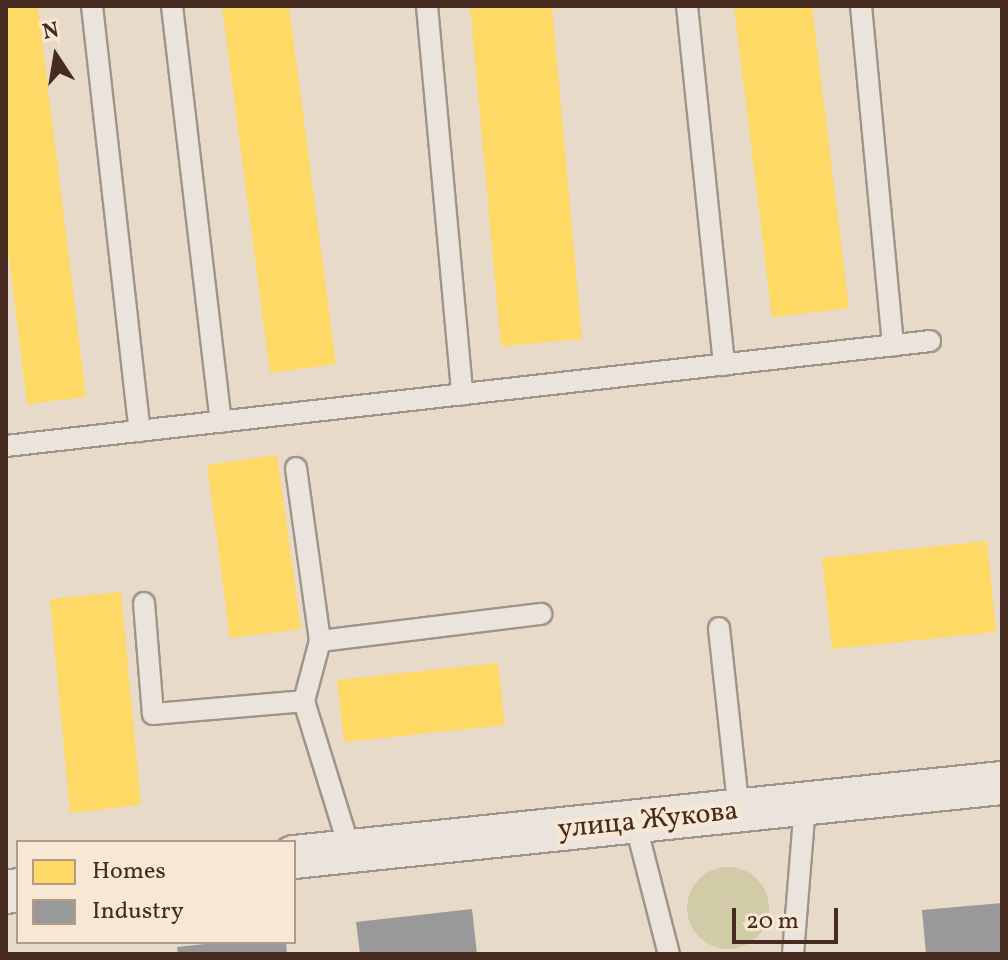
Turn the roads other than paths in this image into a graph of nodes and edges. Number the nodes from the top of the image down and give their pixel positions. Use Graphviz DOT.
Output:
graph roads {
  1 [pos="92,6"];
  2 [pos="172,6"];
  3 [pos="427,6"];
  4 [pos="687,6"];
  5 [pos="861,6"];
  6 [pos="930,341"];
  7 [pos="893,345"];
  8 [pos="724,365"];
  9 [pos="462,394"];
  10 [pos="221,422"];
  11 [pos="140,431"];
  12 [pos="6,446"];
  13 [pos="296,468"];
  14 [pos="144,603"];
  15 [pos="541,614"];
  16 [pos="719,628"];
  17 [pos="320,641"];
  18 [pos="304,701"];
  19 [pos="1002,783"];
  20 [pos="805,805"];
  21 [pos="739,812"];
  22 [pos="635,822"];
  23 [pos="350,850"];
  24 [pos="296,857"];
  25 [pos="669,954"];
  26 [pos="793,954"];
  1 -- 11 [label="lane"];
  2 -- 10 [label="lane"];
  3 -- 9 [label="lane"];
  4 -- 8 [label="lane"];
  5 -- 7 [label="lane"];
  6 -- 7 [label="lane"];
  7 -- 8 [label="lane"];
  8 -- 9 [label="lane"];
  9 -- 10 [label="lane"];
  10 -- 11 [label="lane"];
  11 -- 12 [label="lane"];
  13 -- 17 [label="lane"];
  14 -- 18 [label="lane"];
  15 -- 17 [label="lane"];
  16 -- 21 [label="lane"];
  17 -- 18 [label="lane"];
  18 -- 23 [label="lane"];
  19 -- 20 [label="street, улица Жукова"];
  20 -- 21 [label="street, улица Жукова"];
  20 -- 26 [label="lane"];
  21 -- 22 [label="street, улица Жукова"];
  22 -- 23 [label="street, улица Жукова"];
  22 -- 25 [label="lane"];
  23 -- 24 [label="street, улица Жукова"];
}
